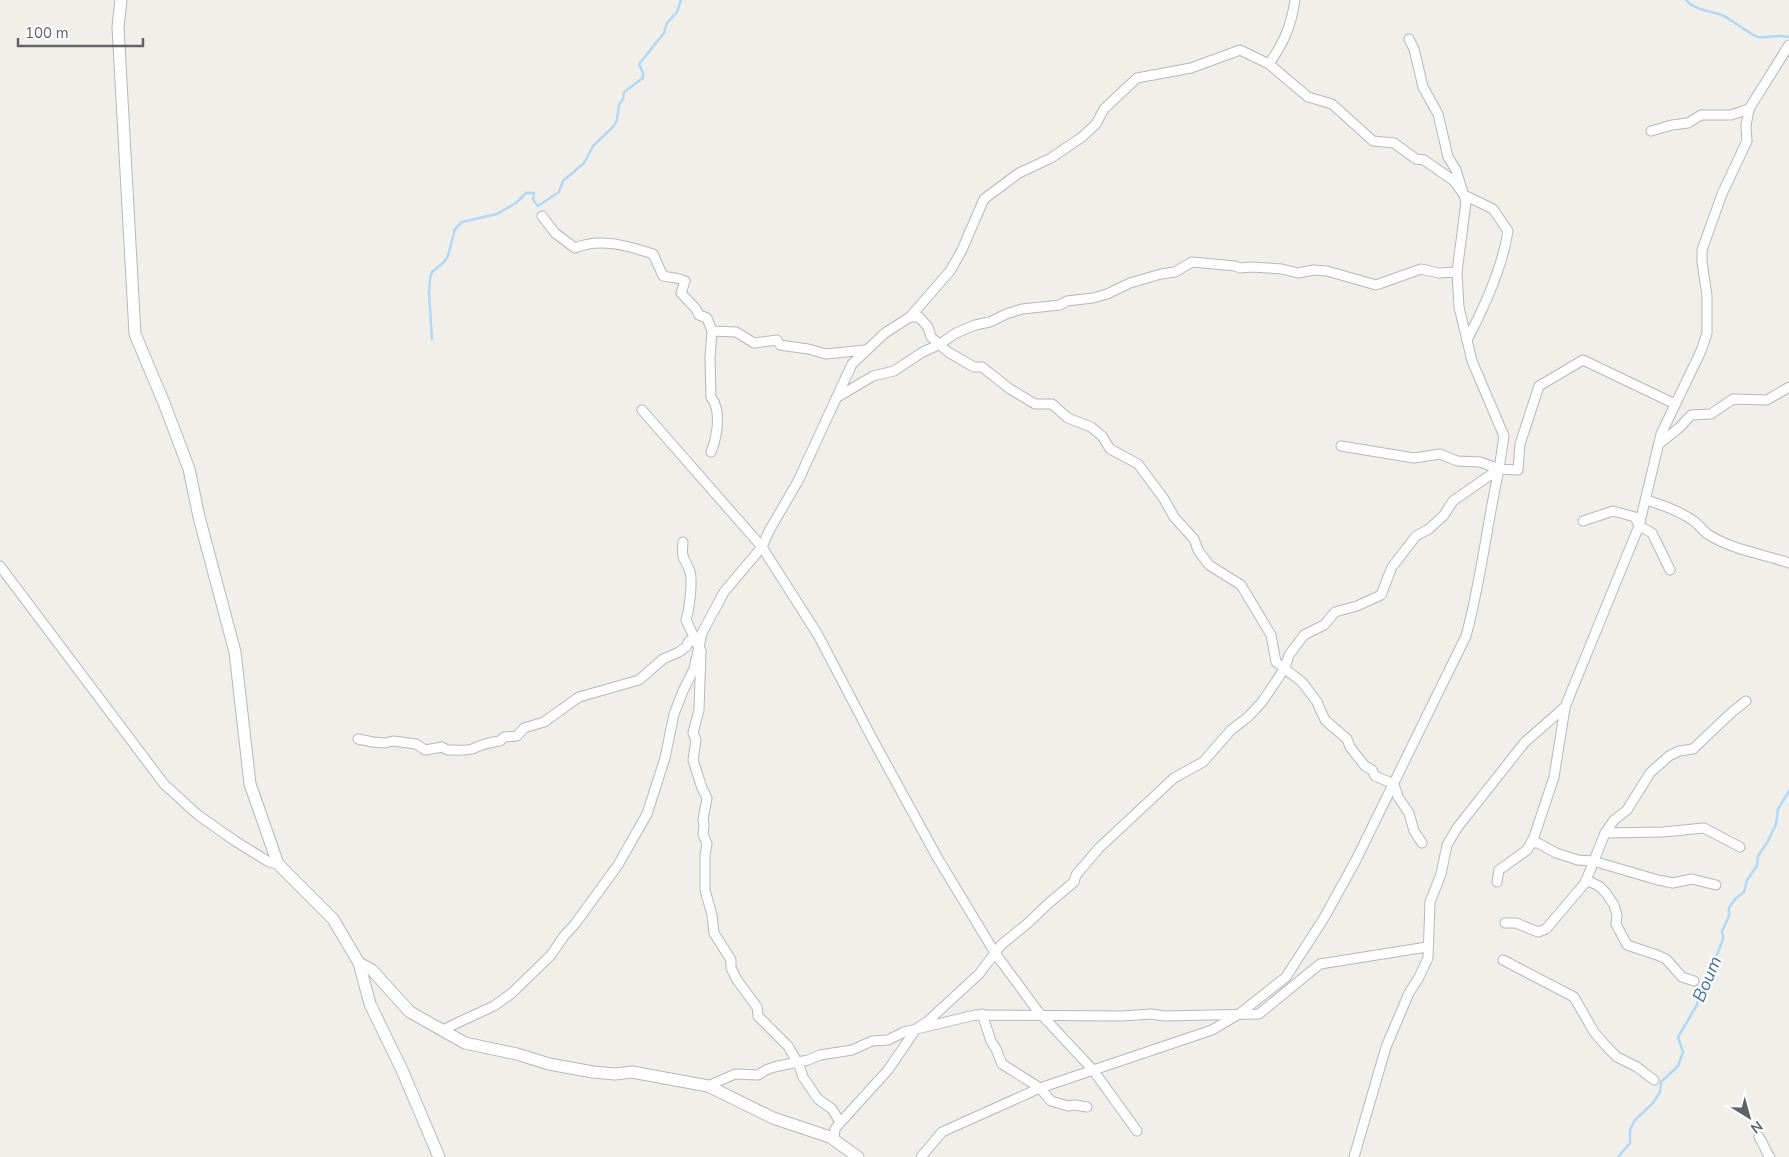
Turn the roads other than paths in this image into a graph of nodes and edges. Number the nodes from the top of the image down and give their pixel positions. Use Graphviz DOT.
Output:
graph roads {
  1 [pos="121,0"];
  2 [pos="1295,0"];
  3 [pos="1409,39"];
  4 [pos="1789,45"];
  5 [pos="1269,64"];
  6 [pos="1749,109"];
  7 [pos="1651,131"];
  8 [pos="1464,195"];
  9 [pos="542,216"];
  10 [pos="1457,272"];
  11 [pos="910,317"];
  12 [pos="712,331"];
  13 [pos="1467,340"];
  14 [pos="940,344"];
  15 [pos="865,350"];
  16 [pos="1789,387"];
  17 [pos="835,398"];
  18 [pos="1675,404"];
  19 [pos="642,410"];
  20 [pos="1659,444"];
  21 [pos="1341,446"];
  22 [pos="711,452"];
  23 [pos="1500,469"];
  24 [pos="1646,500"];
  25 [pos="1583,521"];
  26 [pos="1640,526"];
  27 [pos="683,542"];
  28 [pos="762,547"];
  29 [pos="1789,563"];
  30 [pos="0,566"];
  31 [pos="1670,570"];
  32 [pos="696,643"];
  33 [pos="1285,668"];
  34 [pos="1746,701"];
  35 [pos="1565,707"];
  36 [pos="358,739"];
  37 [pos="1394,784"];
  38 [pos="1605,833"];
  39 [pos="1422,843"];
  40 [pos="1531,843"];
  41 [pos="1740,847"];
  42 [pos="1592,862"];
  43 [pos="278,864"];
  44 [pos="1586,880"];
  45 [pos="1497,882"];
  46 [pos="1716,885"];
  47 [pos="1505,923"];
  48 [pos="1427,947"];
  49 [pos="994,952"];
  50 [pos="1503,960"];
  51 [pos="359,962"];
  52 [pos="1694,981"];
  53 [pos="982,1014"];
  54 [pos="1239,1014"];
  55 [pos="1042,1015"];
  56 [pos="916,1029"];
  57 [pos="444,1032"];
  58 [pos="797,1062"];
  59 [pos="1093,1070"];
  60 [pos="1654,1080"];
  61 [pos="708,1086"];
  62 [pos="1040,1088"];
  63 [pos="1087,1107"];
  64 [pos="840,1122"];
  65 [pos="1137,1131"];
  66 [pos="1759,1138"];
  67 [pos="834,1140"];
  68 [pos="439,1157"];
  69 [pos="858,1157"];
  70 [pos="920,1157"];
  71 [pos="1354,1157"];
  72 [pos="1770,1157"];
  1 -- 43 [label="street"];
  2 -- 5 [label="street"];
  3 -- 8 [label="street"];
  4 -- 6 [label="street"];
  5 -- 8 [label="street"];
  5 -- 11 [label="street"];
  6 -- 7 [label="street"];
  6 -- 18 [label="street"];
  8 -- 10 [label="street"];
  8 -- 13 [label="street"];
  9 -- 12 [label="street"];
  10 -- 13 [label="street"];
  10 -- 14 [label="street"];
  11 -- 14 [label="street"];
  11 -- 15 [label="street"];
  12 -- 15 [label="street"];
  12 -- 22 [label="street"];
  13 -- 23 [label="street"];
  14 -- 17 [label="street"];
  14 -- 33 [label="street"];
  15 -- 17 [label="street"];
  16 -- 20 [label="street"];
  17 -- 28 [label="street"];
  18 -- 20 [label="street"];
  18 -- 23 [label="street"];
  19 -- 28 [label="street"];
  20 -- 24 [label="street"];
  21 -- 23 [label="street"];
  23 -- 33 [label="street"];
  23 -- 37 [label="street"];
  24 -- 26 [label="street"];
  24 -- 29 [label="street"];
  25 -- 26 [label="street"];
  26 -- 31 [label="street"];
  26 -- 35 [label="street"];
  27 -- 32 [label="street"];
  28 -- 32 [label="street"];
  28 -- 49 [label="street"];
  30 -- 43 [label="street"];
  32 -- 36 [label="street"];
  32 -- 57 [label="street"];
  32 -- 58 [label="street"];
  33 -- 37 [label="street"];
  33 -- 49 [label="street"];
  34 -- 38 [label="street"];
  35 -- 40 [label="street"];
  35 -- 48 [label="street"];
  37 -- 39 [label="street"];
  37 -- 54 [label="street"];
  38 -- 41 [label="street"];
  38 -- 42 [label="street"];
  40 -- 42 [label="street"];
  40 -- 45 [label="street"];
  42 -- 44 [label="street"];
  42 -- 46 [label="street"];
  43 -- 51 [label="street"];
  44 -- 47 [label="street"];
  44 -- 52 [label="street"];
  48 -- 54 [label="street"];
  48 -- 71 [label="street"];
  49 -- 55 [label="street"];
  49 -- 56 [label="street"];
  50 -- 60 [label="street"];
  51 -- 57 [label="street"];
  51 -- 68 [label="street"];
  53 -- 55 [label="street"];
  53 -- 56 [label="street"];
  53 -- 62 [label="street"];
  54 -- 55 [label="street"];
  54 -- 59 [label="street"];
  55 -- 59 [label="street"];
  56 -- 58 [label="street"];
  56 -- 64 [label="street"];
  57 -- 61 [label="street"];
  58 -- 61 [label="street"];
  58 -- 64 [label="street"];
  59 -- 62 [label="street"];
  59 -- 65 [label="street"];
  61 -- 67 [label="street"];
  62 -- 63 [label="street"];
  62 -- 70 [label="street"];
  64 -- 67 [label="street"];
  66 -- 72 [label="street"];
  67 -- 69 [label="street"];
}
